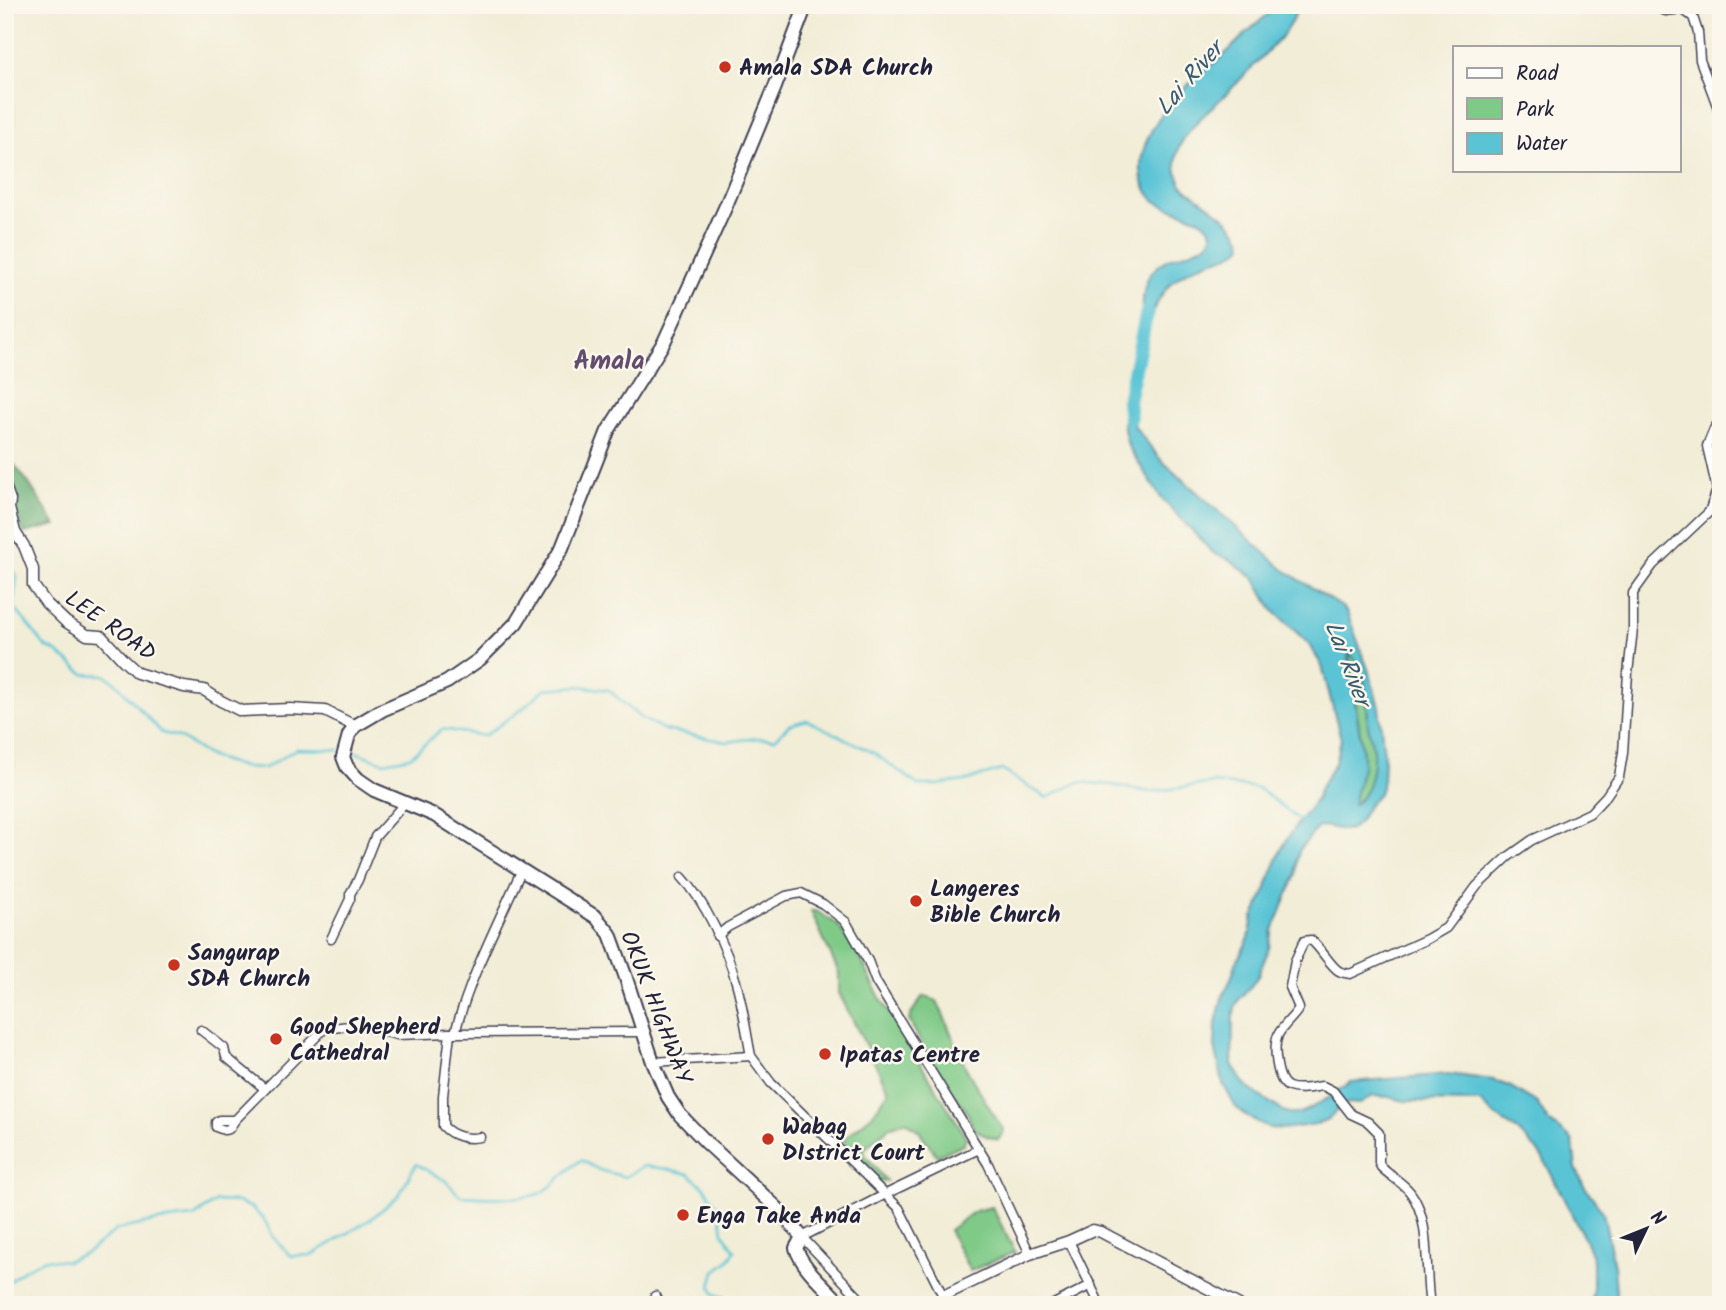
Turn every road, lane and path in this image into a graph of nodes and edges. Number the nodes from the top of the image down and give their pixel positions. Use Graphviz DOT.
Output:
graph roads {
  1 [pos="806,5"];
  2 [pos="1649,5"];
  3 [pos="1721,116"];
  4 [pos="1721,422"];
  5 [pos="5,486"];
  6 [pos="352,731"];
  7 [pos="404,804"];
  8 [pos="522,869"];
  9 [pos="682,877"];
  10 [pos="718,936"];
  11 [pos="331,939"];
  12 [pos="201,1030"];
  13 [pos="642,1032"];
  14 [pos="452,1033"];
  15 [pos="751,1056"];
  16 [pos="653,1062"];
  17 [pos="265,1089"];
  18 [pos="235,1120"];
  19 [pos="480,1137"];
  20 [pos="979,1149"];
  21 [pos="884,1195"];
  22 [pos="802,1237"];
  23 [pos="1069,1241"];
  24 [pos="1030,1254"];
  25 [pos="1091,1285"];
  26 [pos="945,1301"];
  27 [pos="838,1305"];
  28 [pos="866,1305"];
  29 [pos="1052,1305"];
  30 [pos="1100,1305"];
  31 [pos="1239,1305"];
  32 [pos="1430,1305"];
  1 -- 6 [label="main road"];
  2 -- 3 [label="street"];
  4 -- 32 [label="street"];
  5 -- 6 [label="street, LEE ROAD"];
  6 -- 7 [label="main road, OKUK HIGHWAY"];
  7 -- 8 [label="main road, OKUK HIGHWAY"];
  7 -- 11 [label="street"];
  8 -- 13 [label="main road, OKUK HIGHWAY"];
  8 -- 14 [label="street"];
  9 -- 10 [label="street"];
  10 -- 15 [label="street"];
  10 -- 20 [label="street"];
  12 -- 17 [label="street"];
  13 -- 14 [label="street"];
  13 -- 16 [label="main road, OKUK HIGHWAY"];
  14 -- 17 [label="street"];
  14 -- 19 [label="street"];
  15 -- 16 [label="street"];
  15 -- 21 [label="street"];
  16 -- 22 [label="main road, OKUK HIGHWAY"];
  17 -- 18 [label="street"];
  20 -- 21 [label="street"];
  20 -- 24 [label="street"];
  21 -- 22 [label="street"];
  21 -- 26 [label="street"];
  22 -- 27 [label="main road"];
  22 -- 28 [label="street"];
  23 -- 24 [label="street"];
  23 -- 25 [label="street"];
  23 -- 31 [label="street"];
  24 -- 26 [label="street"];
  25 -- 29 [label="street"];
  25 -- 30 [label="street"];
}
